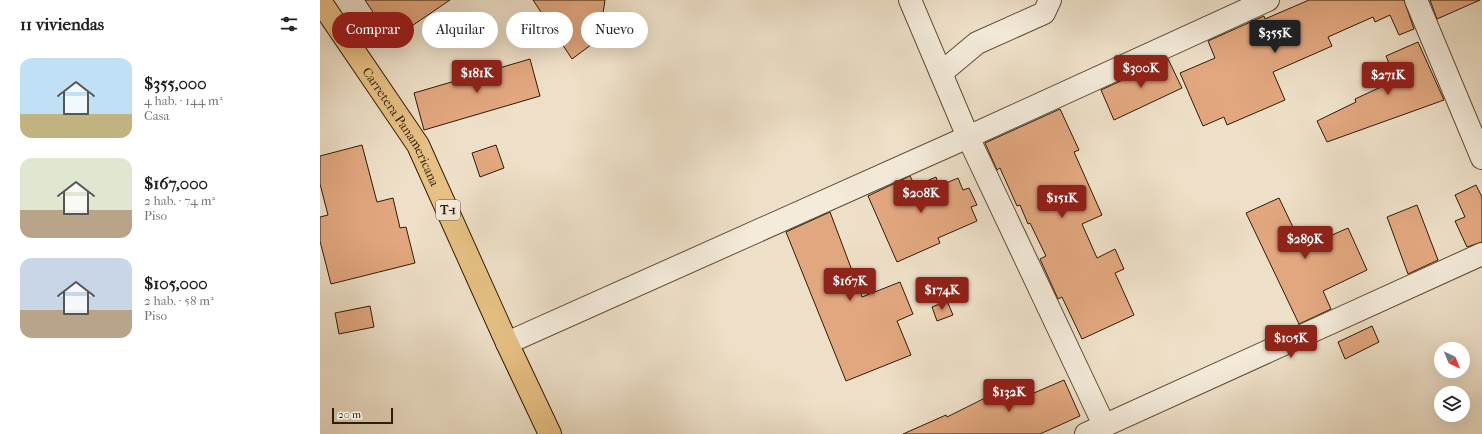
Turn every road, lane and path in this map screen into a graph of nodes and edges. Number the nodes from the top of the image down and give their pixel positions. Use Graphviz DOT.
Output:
graph roads {
  1 [pos="910,0"];
  2 [pos="1050,0"];
  3 [pos="1268,0"];
  4 [pos="1416,0"];
  5 [pos="320,1"];
  6 [pos="941,73"];
  7 [pos="968,137"];
  8 [pos="1482,158"];
  9 [pos="1482,254"];
  10 [pos="507,343"];
  11 [pos="1095,430"];
  12 [pos="550,434"];
  1 -- 6 [label="street"];
  2 -- 6 [label="street"];
  3 -- 7 [label="street"];
  4 -- 8 [label="street"];
  5 -- 10 [label="highway, Carretera Panamericana / T-1"];
  6 -- 7 [label="street"];
  7 -- 10 [label="street"];
  7 -- 11 [label="street"];
  9 -- 11 [label="street"];
  10 -- 12 [label="highway, Carretera Panamericana / T-1"];
}
